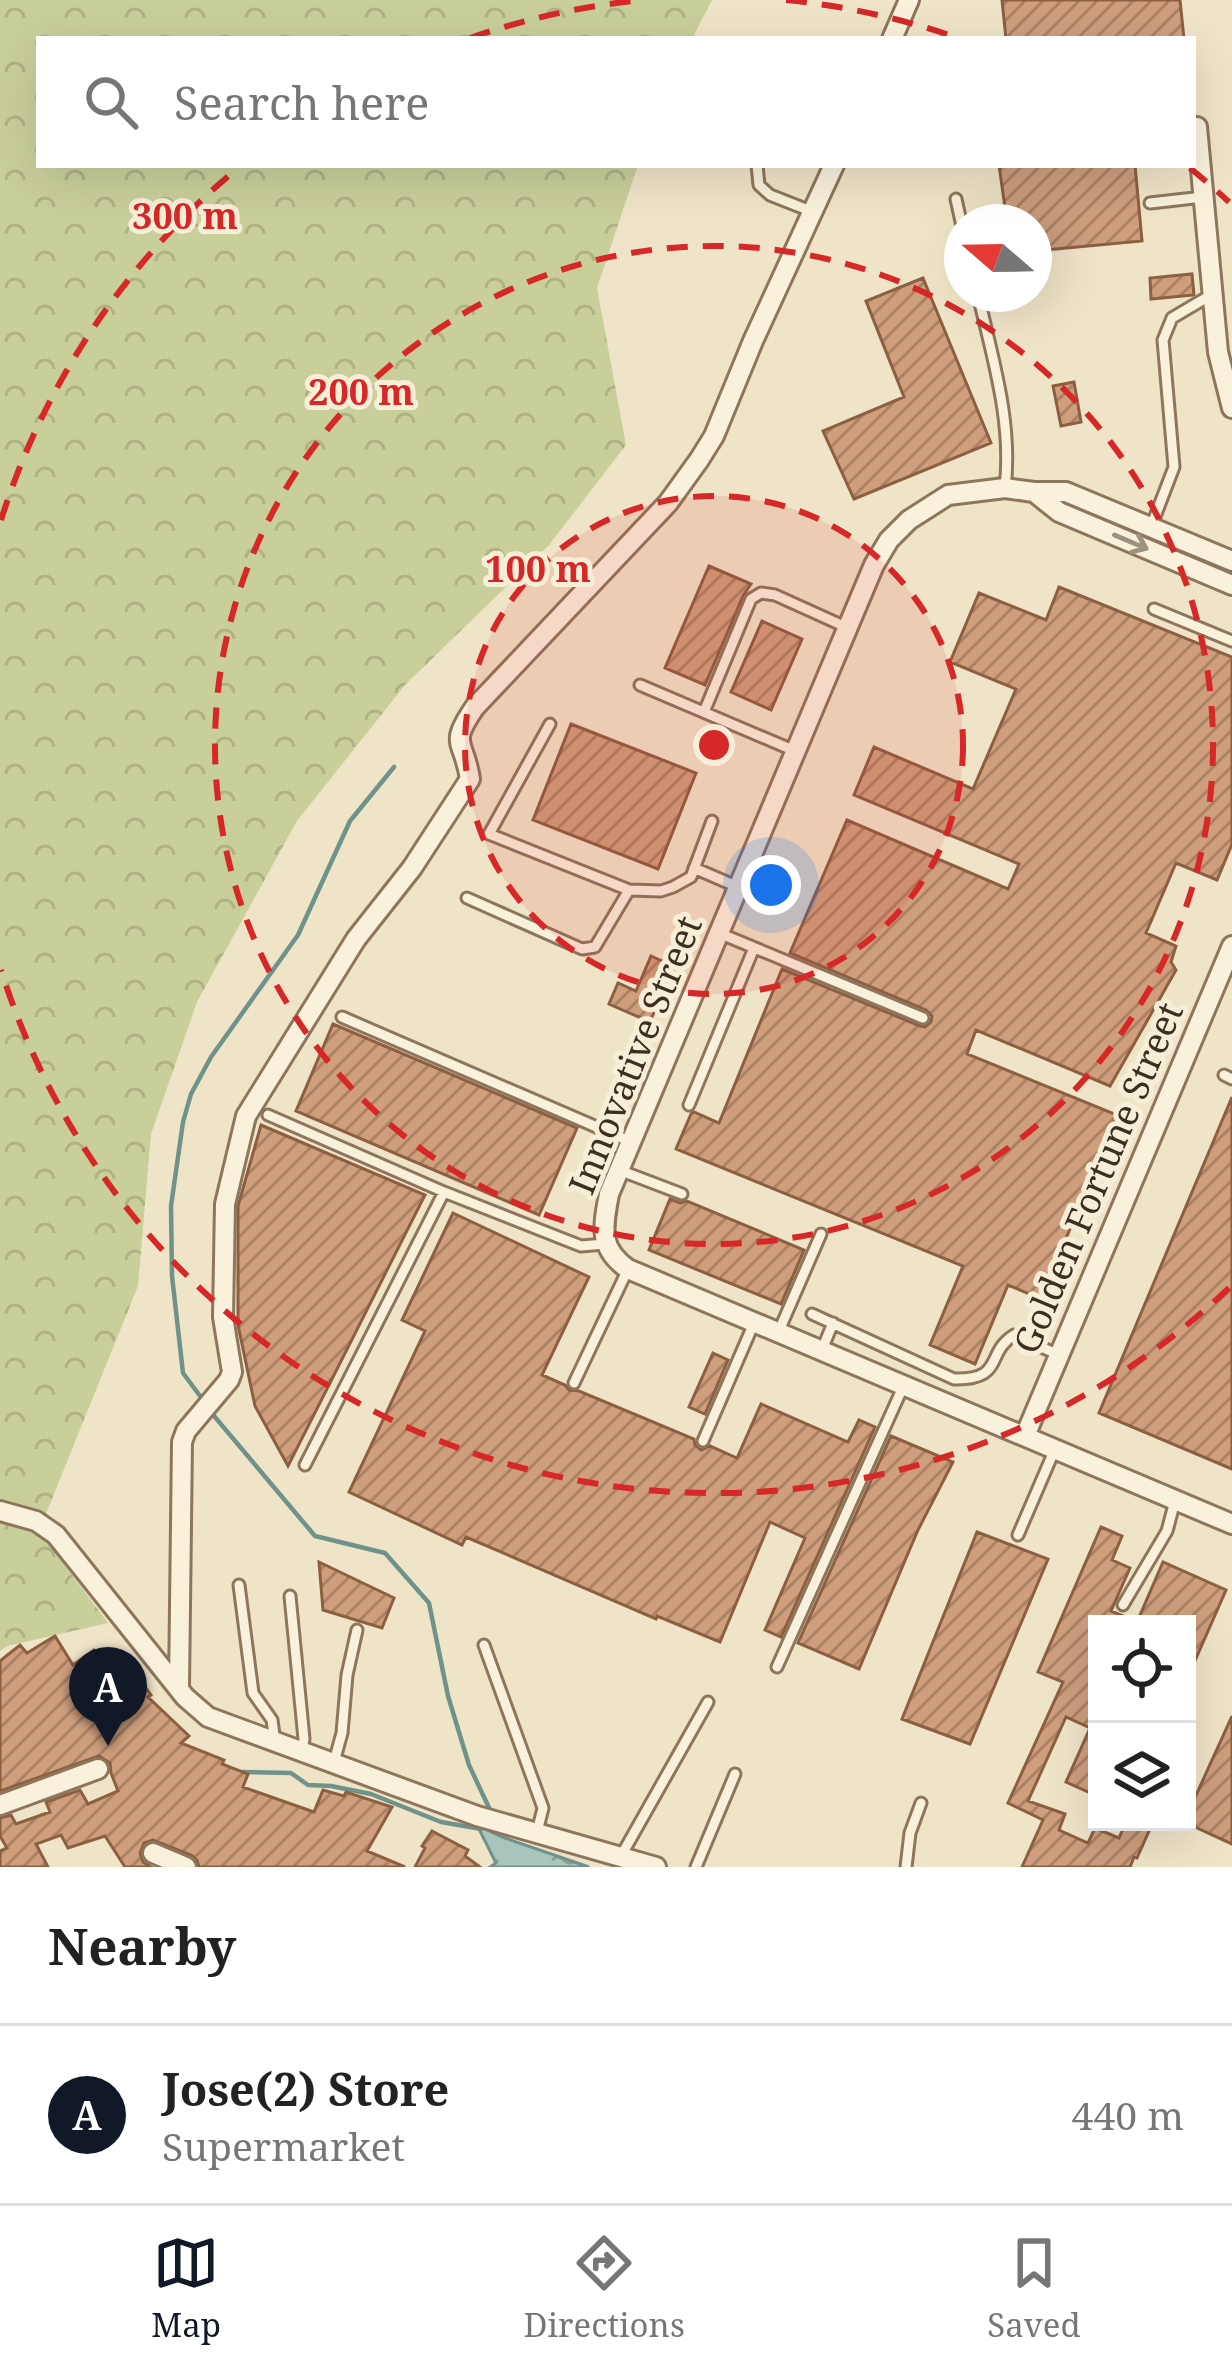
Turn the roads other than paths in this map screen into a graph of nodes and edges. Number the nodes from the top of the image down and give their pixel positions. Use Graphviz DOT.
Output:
graph roads {
  1 [pos="909,0"];
  2 [pos="893,36"];
  3 [pos="1197,127"];
  4 [pos="757,168"];
  5 [pos="833,168"];
  6 [pos="1203,197"];
  7 [pos="956,199"];
  8 [pos="1150,203"];
  9 [pos="957,204"];
  10 [pos="813,212"];
  11 [pos="1211,295"];
  12 [pos="982,312"];
  13 [pos="1232,408"];
  14 [pos="1005,488"];
  15 [pos="1034,492"];
  16 [pos="1151,527"];
  17 [pos="1232,561"];
  18 [pos="1232,585"];
  19 [pos="1154,609"];
  20 [pos="848,628"];
  21 [pos="1232,641"];
  22 [pos="640,685"];
  23 [pos="704,712"];
  24 [pos="550,724"];
  25 [pos="795,751"];
  26 [pos="712,820"];
  27 [pos="694,868"];
  28 [pos="738,887"];
  29 [pos="628,890"];
  30 [pos="467,898"];
  31 [pos="719,933"];
  32 [pos="1232,946"];
  33 [pos="754,948"];
  34 [pos="342,1017"];
  35 [pos="923,1018"];
  36 [pos="689,1105"];
  37 [pos="268,1115"];
  38 [pos="631,1142"];
  39 [pos="619,1170"];
  40 [pos="444,1192"];
  41 [pos="682,1193"];
  42 [pos="821,1234"];
  43 [pos="605,1244"];
  44 [pos="628,1269"];
  45 [pos="812,1314"];
  46 [pos="754,1323"];
  47 [pos="833,1323"];
  48 [pos="778,1333"];
  49 [pos="821,1352"];
  50 [pos="1059,1355"];
  51 [pos="574,1383"];
  52 [pos="904,1385"];
  53 [pos="1025,1436"];
  54 [pos="703,1441"];
  55 [pos="1055,1449"];
  56 [pos="305,1465"];
  57 [pos="1175,1501"];
  58 [pos="0,1511"];
  59 [pos="1232,1524"];
  60 [pos="1018,1535"];
  61 [pos="239,1585"];
  62 [pos="290,1596"];
  63 [pos="1123,1605"];
  64 [pos="357,1630"];
  65 [pos="484,1645"];
  66 [pos="777,1666"];
  67 [pos="179,1688"];
  68 [pos="708,1702"];
  69 [pos="275,1742"];
  70 [pos="302,1751"];
  71 [pos="334,1762"];
  72 [pos="98,1769"];
  73 [pos="735,1774"];
  74 [pos="921,1803"];
  75 [pos="0,1805"];
  76 [pos="537,1833"];
  77 [pos="153,1852"];
  78 [pos="621,1856"];
  79 [pos="186,1867"];
  80 [pos="656,1867"];
  81 [pos="696,1867"];
  82 [pos="906,1867"];
  1 -- 2 [label="street"];
  3 -- 6 [label="street"];
  4 -- 10 [label="lane"];
  5 -- 10 [label="street"];
  6 -- 8 [label="lane"];
  6 -- 11 [label="street"];
  7 -- 9 [label="lane"];
  10 -- 67 [label="street"];
  11 -- 13 [label="street"];
  11 -- 16 [label="lane"];
  12 -- 14 [label="lane"];
  14 -- 15 [label="street, Innovative Street"];
  14 -- 20 [label="street, Innovative Street"];
  15 -- 16 [label="street, Innovative Street"];
  15 -- 18 [label="street, one-way"];
  16 -- 17 [label="street, Innovative Street"];
  19 -- 21 [label="lane"];
  20 -- 23 [label="lane"];
  20 -- 25 [label="street, Innovative Street"];
  22 -- 23 [label="lane"];
  23 -- 25 [label="lane"];
  24 -- 29 [label="lane"];
  25 -- 28 [label="street, Innovative Street"];
  26 -- 27 [label="lane"];
  27 -- 28 [label="lane"];
  27 -- 29 [label="lane"];
  28 -- 31 [label="street, Innovative Street"];
  29 -- 30 [label="lane"];
  31 -- 33 [label="lane"];
  31 -- 38 [label="street, Innovative Street"];
  32 -- 50 [label="street, Golden Fortune Street"];
  33 -- 35 [label="lane"];
  33 -- 36 [label="lane"];
  34 -- 38 [label="lane"];
  37 -- 40 [label="lane"];
  38 -- 39 [label="street, Innovative Street"];
  39 -- 41 [label="lane"];
  39 -- 43 [label="street, Innovative Street"];
  40 -- 43 [label="lane"];
  40 -- 56 [label="lane"];
  42 -- 48 [label="lane"];
  43 -- 44 [label="street, Innovative Street"];
  44 -- 46 [label="street, Innovative Street"];
  44 -- 51 [label="lane"];
  45 -- 47 [label="lane"];
  46 -- 48 [label="street, Innovative Street"];
  46 -- 54 [label="lane"];
  47 -- 49 [label="lane"];
  47 -- 50 [label="lane"];
  48 -- 49 [label="street, Innovative Street"];
  49 -- 52 [label="street, Innovative Street"];
  50 -- 53 [label="street, Golden Fortune Street"];
  52 -- 53 [label="street, Innovative Street"];
  52 -- 66 [label="lane"];
  53 -- 55 [label="street, Innovative Street"];
  55 -- 57 [label="street, Innovative Street"];
  55 -- 60 [label="lane"];
  57 -- 59 [label="street, Innovative Street"];
  57 -- 63 [label="lane"];
  58 -- 67 [label="street"];
  61 -- 69 [label="lane"];
  62 -- 70 [label="lane"];
  64 -- 71 [label="lane"];
  65 -- 76 [label="lane"];
  67 -- 69 [label="street"];
  68 -- 78 [label="lane"];
  69 -- 70 [label="street"];
  70 -- 71 [label="street"];
  71 -- 76 [label="street"];
  72 -- 75 [label="street"];
  73 -- 81 [label="lane"];
  74 -- 82 [label="lane"];
  76 -- 78 [label="street"];
  77 -- 79 [label="street"];
  78 -- 80 [label="street"];
}
